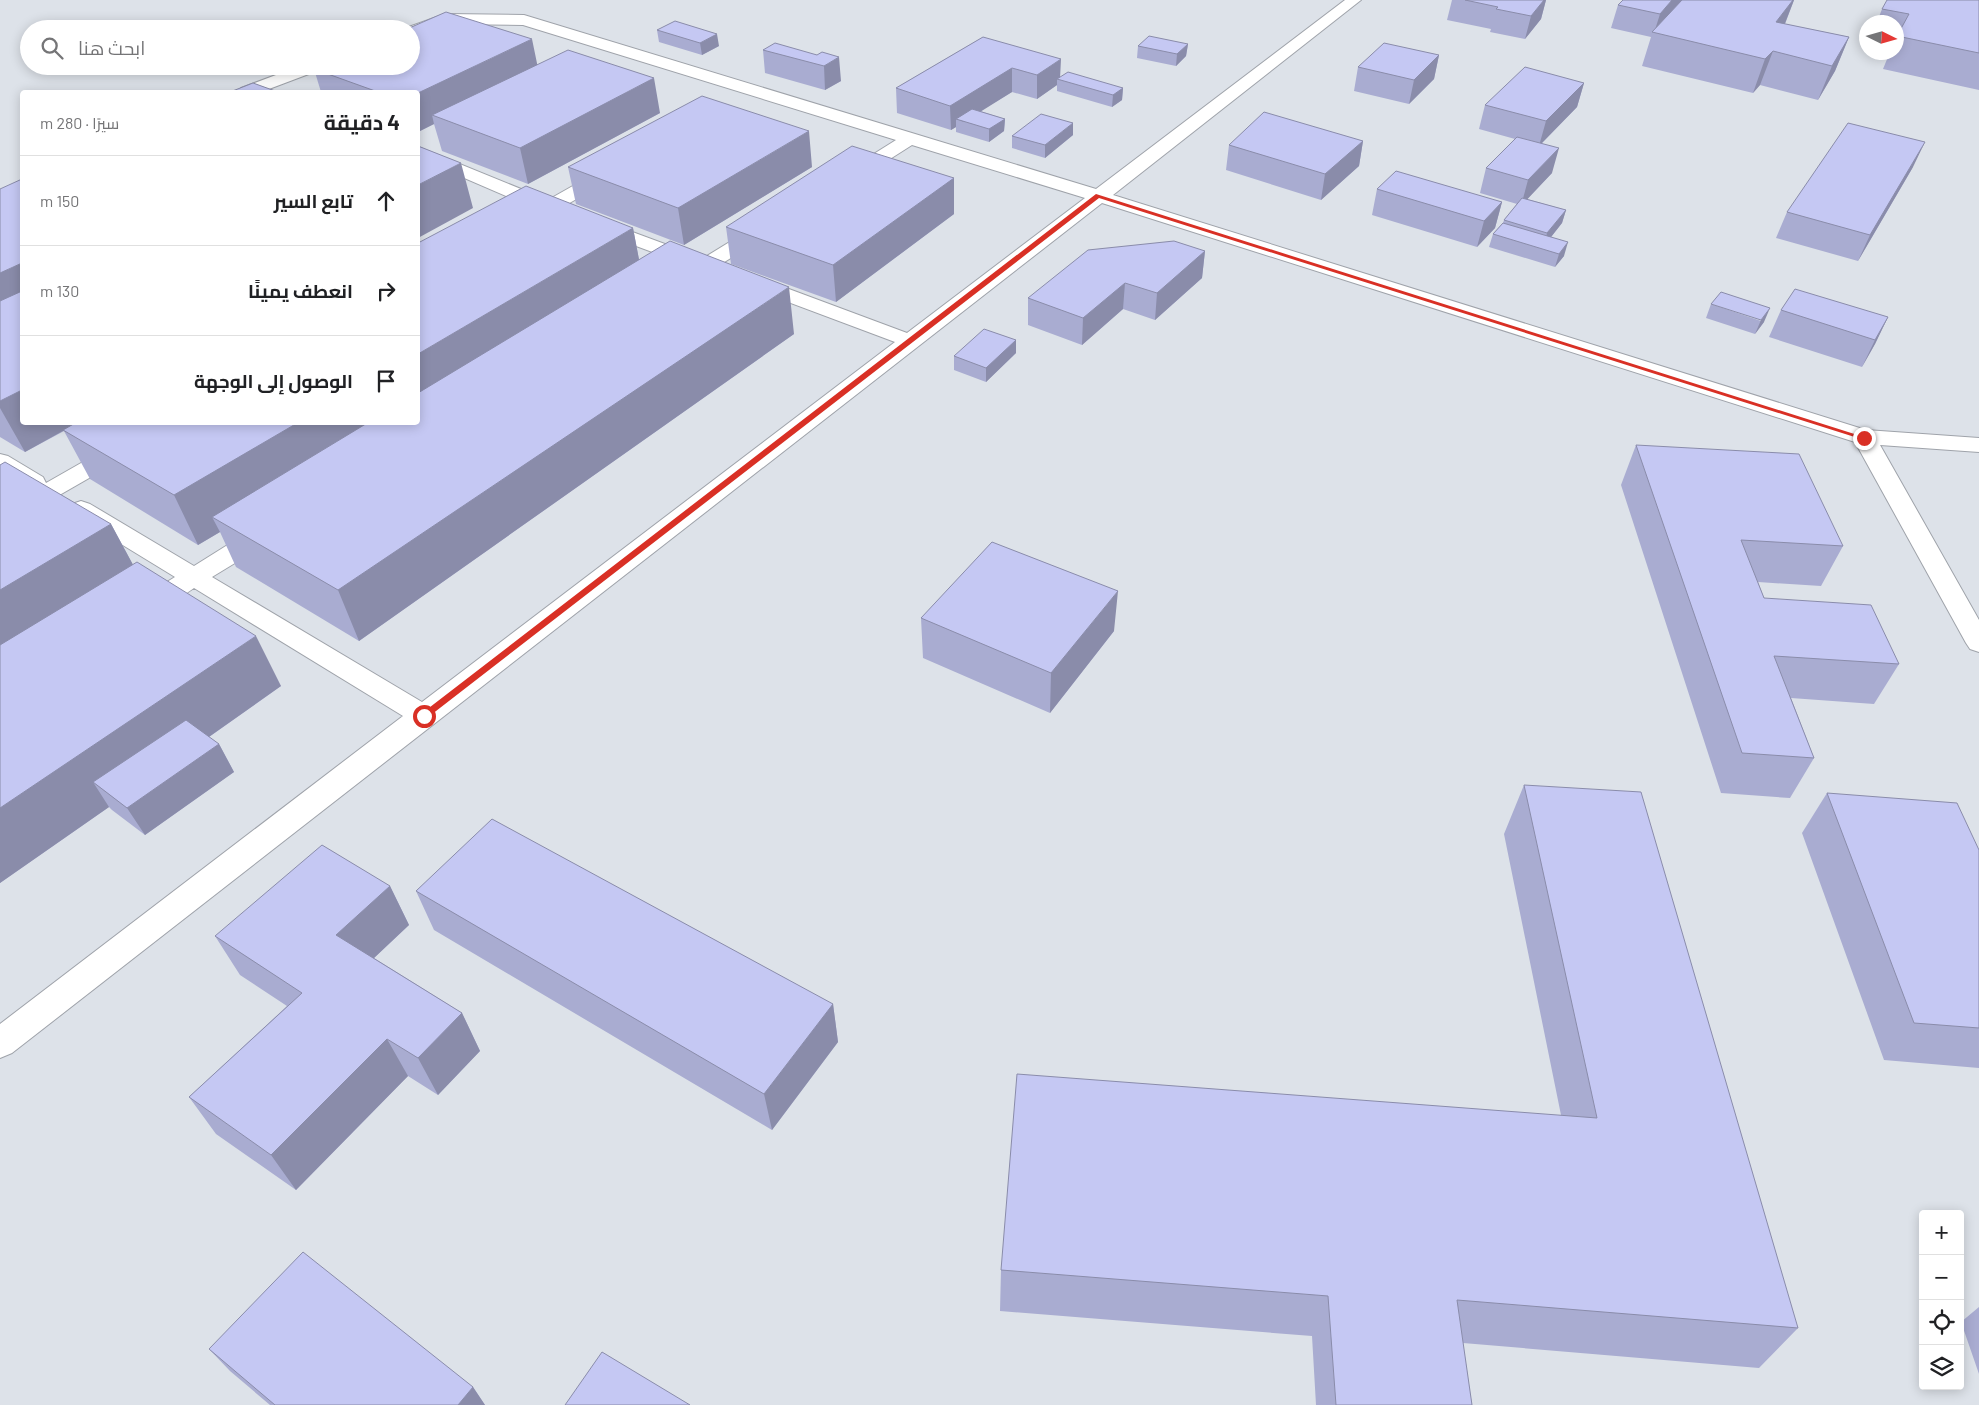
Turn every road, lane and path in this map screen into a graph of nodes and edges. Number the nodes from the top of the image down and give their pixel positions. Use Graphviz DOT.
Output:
graph roads {
  1 [pos="1354,0"];
  2 [pos="420,28"];
  3 [pos="627,51"];
  4 [pos="600,64"];
  5 [pos="295,75"];
  6 [pos="261,90"];
  7 [pos="757,91"];
  8 [pos="731,105"];
  9 [pos="436,138"];
  10 [pos="912,138"];
  11 [pos="420,145"];
  12 [pos="420,153"];
  13 [pos="618,168"];
  14 [pos="829,189"];
  15 [pos="1098,196"];
  16 [pos="549,207"];
  17 [pos="567,214"];
  18 [pos="780,220"];
  19 [pos="586,221"];
  20 [pos="516,226"];
  21 [pos="721,271"];
  22 [pos="671,286"];
  23 [pos="910,341"];
  24 [pos="165,425"];
  25 [pos="1864,438"];
  26 [pos="1979,445"];
  27 [pos="0,460"];
  28 [pos="50,491"];
  29 [pos="0,519"];
  30 [pos="279,525"];
  31 [pos="193,577"];
  32 [pos="126,619"];
  33 [pos="1979,643"];
  34 [pos="424,716"];
  35 [pos="0,1043"];
  1 -- 15 [label="street"];
  2 -- 3 [label="street"];
  3 -- 4 [label="street"];
  3 -- 7 [label="street"];
  5 -- 6 [label="street"];
  7 -- 8 [label="street"];
  7 -- 10 [label="street"];
  9 -- 11 [label="street"];
  10 -- 14 [label="street"];
  10 -- 15 [label="street"];
  12 -- 16 [label="street"];
  13 -- 16 [label="street"];
  15 -- 23 [label="street"];
  15 -- 25 [label="street"];
  16 -- 17 [label="street"];
  16 -- 20 [label="street"];
  18 -- 21 [label="street"];
  19 -- 21 [label="street"];
  21 -- 22 [label="street"];
  21 -- 23 [label="street"];
  23 -- 34 [label="street"];
  24 -- 28 [label="street"];
  25 -- 26 [label="street"];
  25 -- 33 [label="street"];
  27 -- 28 [label="street"];
  28 -- 29 [label="street"];
  28 -- 31 [label="street"];
  30 -- 31 [label="street"];
  31 -- 32 [label="street"];
  31 -- 34 [label="street"];
  34 -- 35 [label="street"];
}
